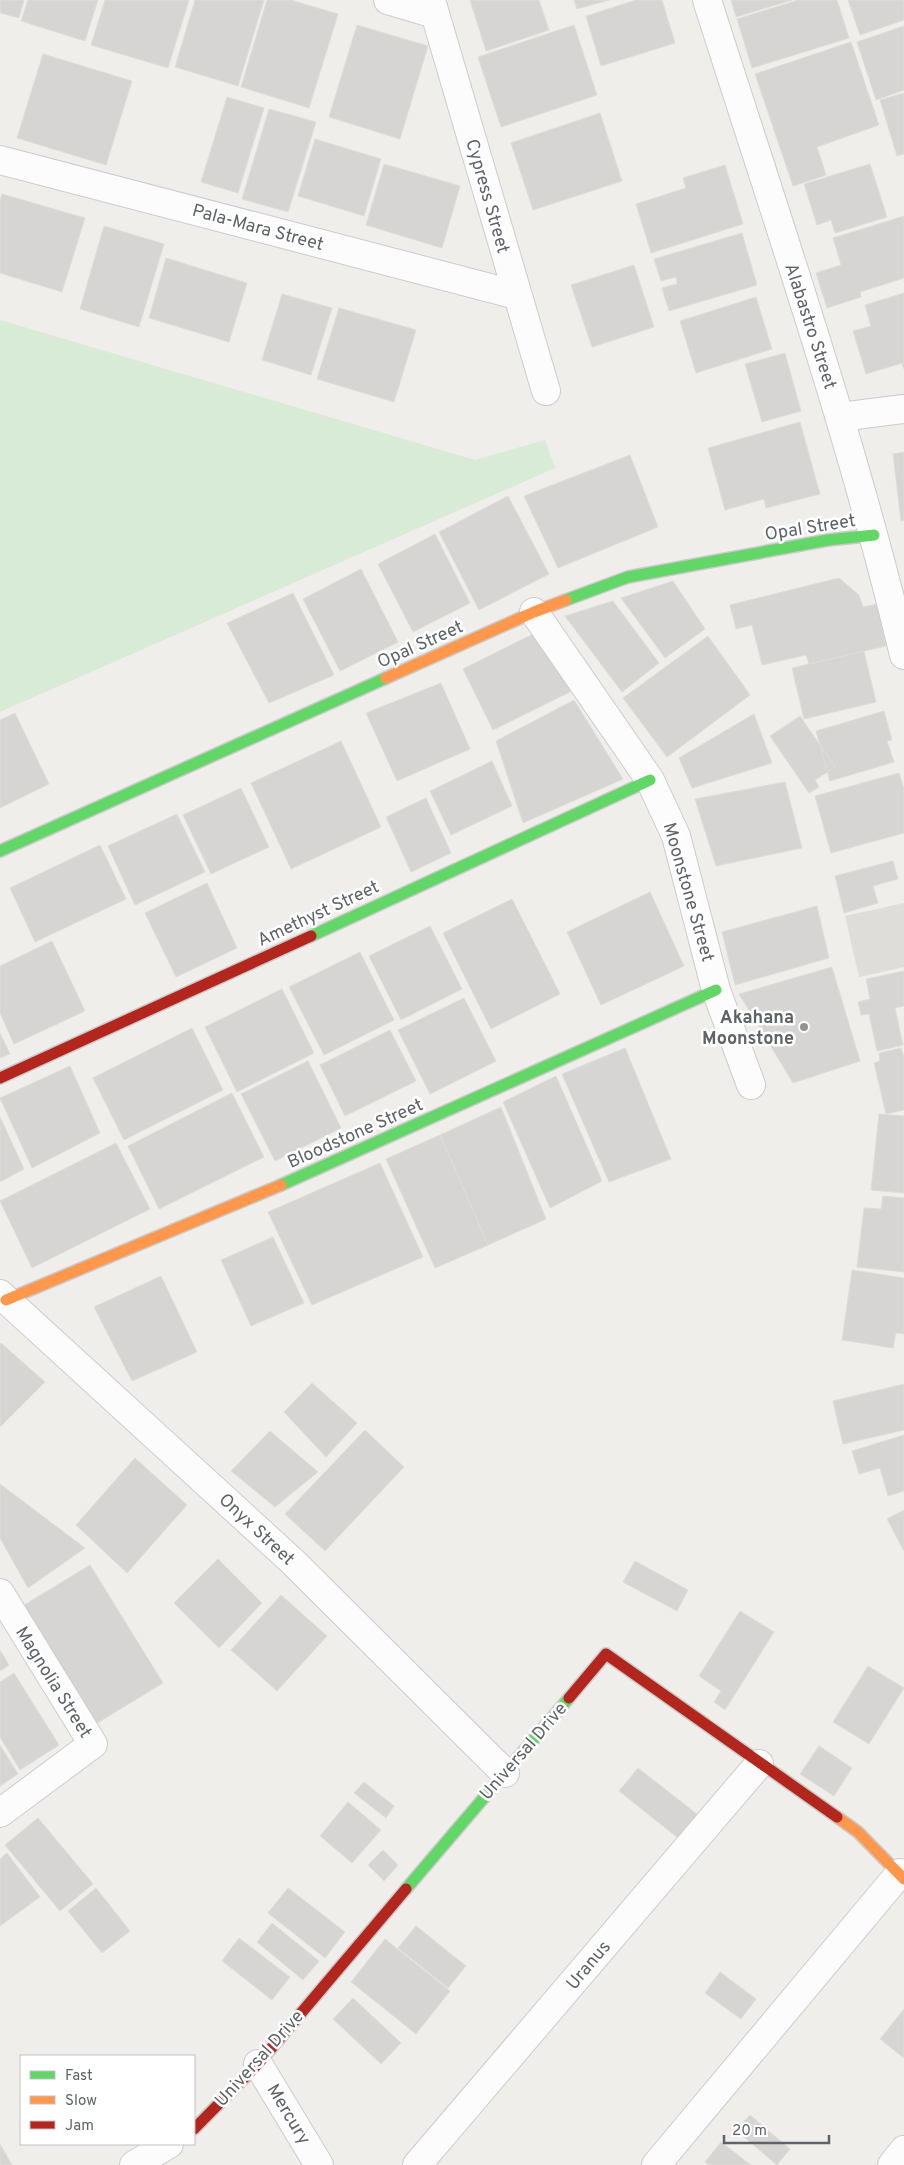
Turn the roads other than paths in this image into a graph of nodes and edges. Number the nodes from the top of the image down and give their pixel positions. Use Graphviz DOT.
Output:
graph roads {
  1 [pos="388,0"];
  2 [pos="707,0"];
  3 [pos="433,7"];
  4 [pos="0,160"];
  5 [pos="516,295"];
  6 [pos="546,391"];
  7 [pos="904,409"];
  8 [pos="840,417"];
  9 [pos="874,535"];
  10 [pos="534,612"];
  11 [pos="904,655"];
  12 [pos="650,780"];
  13 [pos="0,851"];
  14 [pos="716,990"];
  15 [pos="0,1078"];
  16 [pos="751,1085"];
  17 [pos="3,1297"];
  18 [pos="0,1593"];
  19 [pos="759,1764"];
  20 [pos="506,1772"];
  21 [pos="0,1813"];
  22 [pos="902,1876"];
  23 [pos="258,2064"];
  24 [pos="195,2128"];
  25 [pos="167,2145"];
  26 [pos="904,2150"];
  27 [pos="134,2165"];
  28 [pos="320,2165"];
  29 [pos="417,2165"];
  30 [pos="656,2165"];
  31 [pos="892,2165"];
  1 -- 3 [label="street"];
  2 -- 8 [label="street, Alabastro Street"];
  3 -- 5 [label="street, Cypress Street"];
  4 -- 5 [label="street, Pala-Mara Street"];
  5 -- 6 [label="street, Cypress Street"];
  7 -- 8 [label="street"];
  8 -- 9 [label="street, Alabastro Street"];
  9 -- 10 [label="street, Opal Street"];
  9 -- 11 [label="street, Alabastro Street"];
  10 -- 12 [label="street, Moonstone Street"];
  10 -- 13 [label="street, Opal Street"];
  12 -- 14 [label="street, Moonstone Street"];
  12 -- 15 [label="street, Amethyst Street"];
  14 -- 16 [label="street, Moonstone Street"];
  14 -- 17 [label="street, Bloodstone Street"];
  17 -- 20 [label="street, Onyx Street"];
  18 -- 21 [label="street, Magnolia Street"];
  19 -- 20 [label="street, Universal Drive"];
  19 -- 22 [label="street, Universal Drive"];
  19 -- 29 [label="street, Uranus"];
  20 -- 23 [label="street, Universal Drive"];
  22 -- 30 [label="street"];
  23 -- 24 [label="street, Universal Drive"];
  23 -- 28 [label="street, Mercury"];
  25 -- 27 [label="street"];
  26 -- 31 [label="street"];
}
